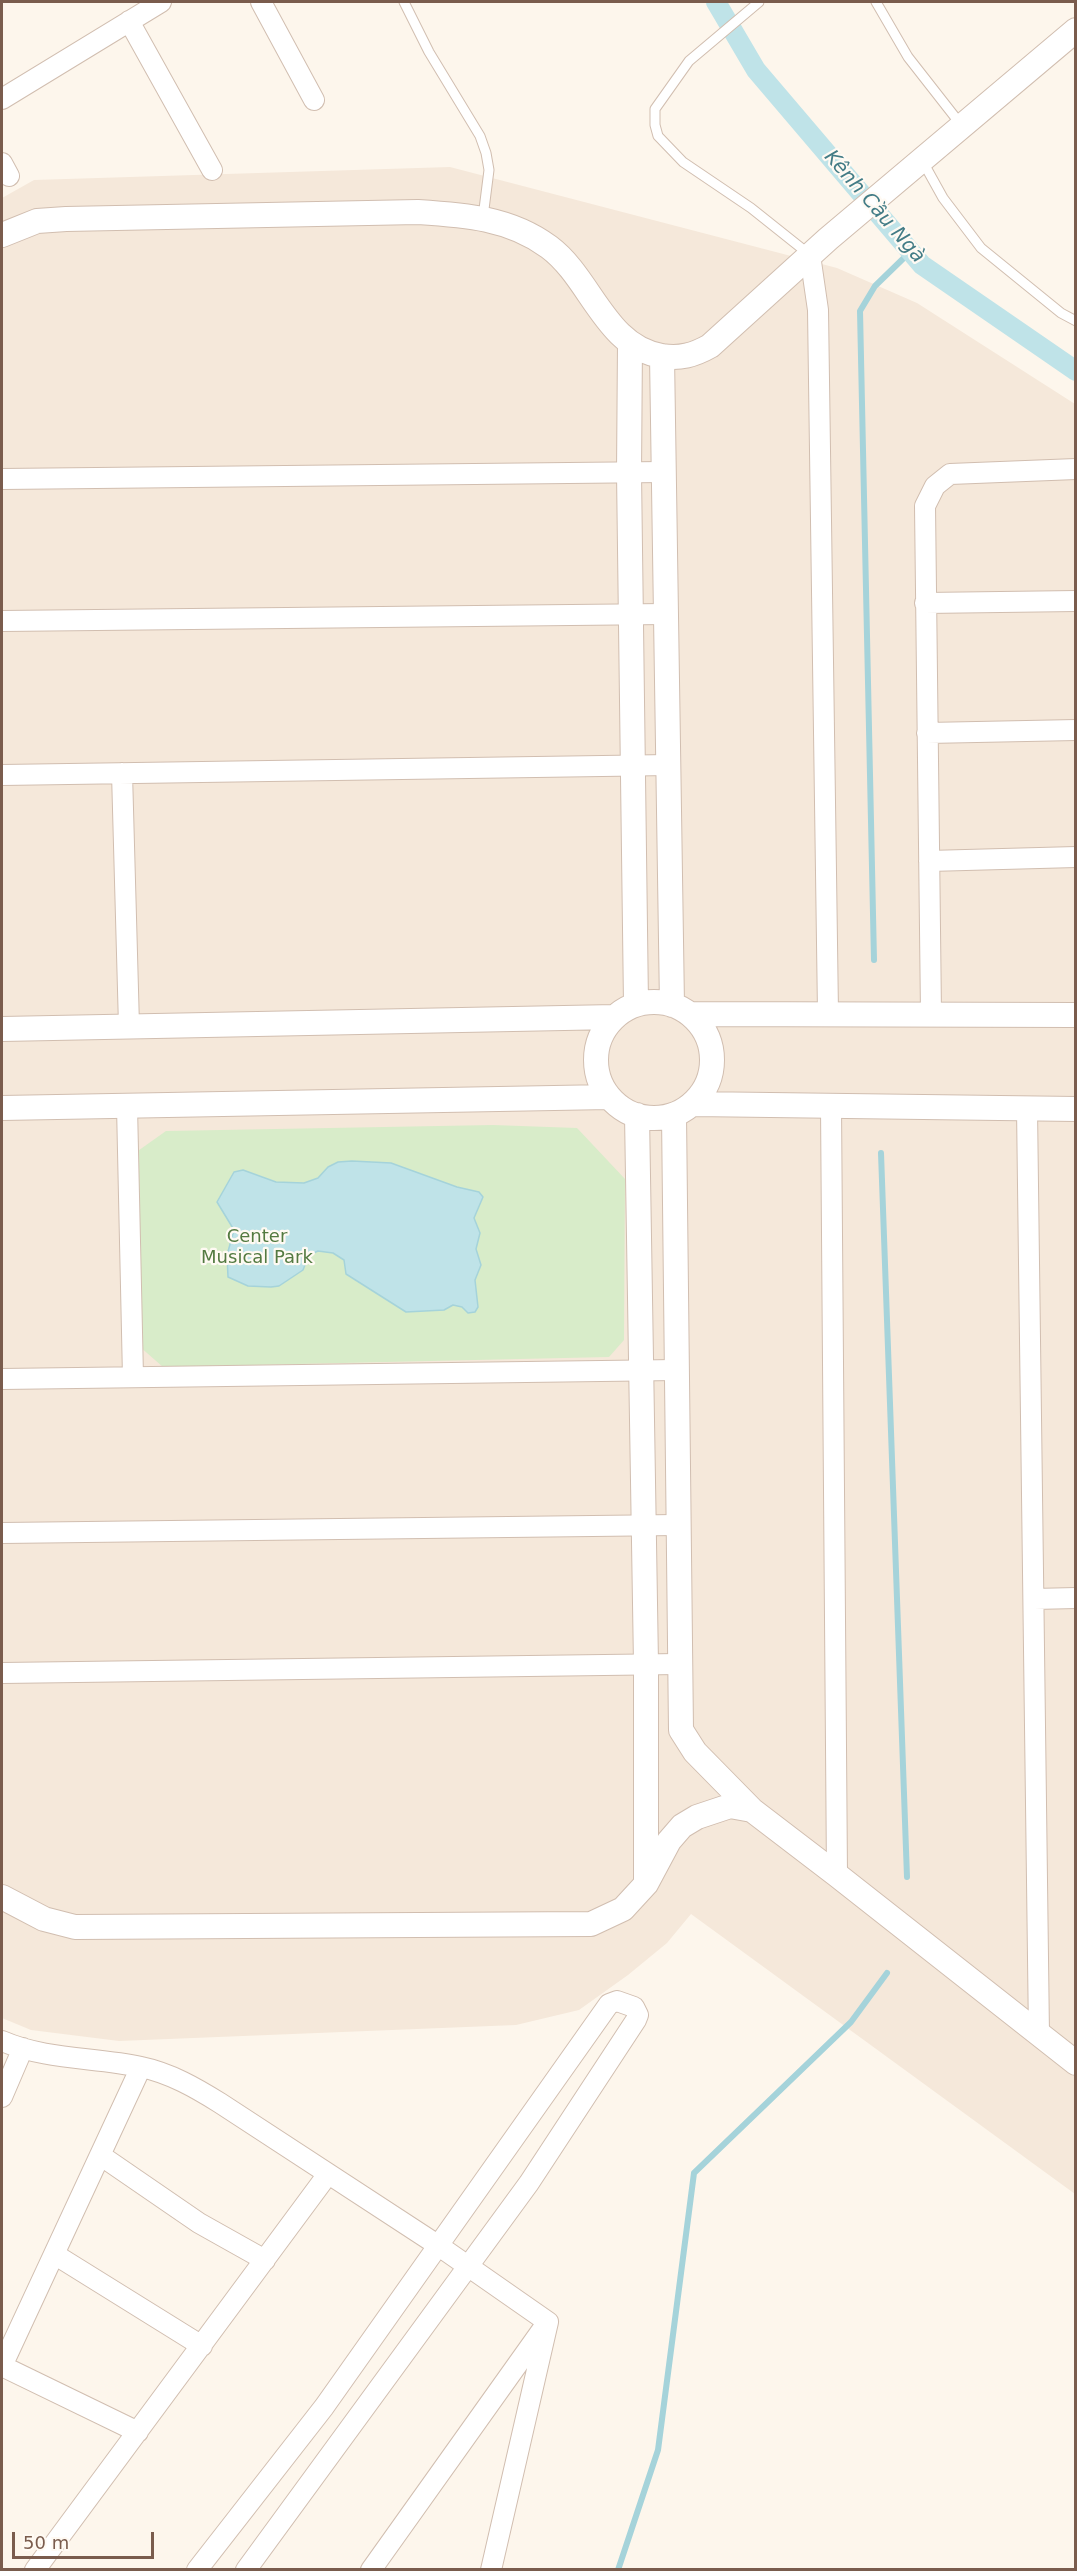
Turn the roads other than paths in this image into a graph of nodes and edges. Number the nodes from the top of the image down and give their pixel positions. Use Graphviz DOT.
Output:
graph roads {
  1 [pos="162,2"];
  2 [pos="261,2"];
  3 [pos="404,2"];
  4 [pos="758,3"];
  5 [pos="880,3"];
  6 [pos="129,21"];
  7 [pos="1076,30"];
  8 [pos="2,99"];
  9 [pos="314,100"];
  10 [pos="962,126"];
  11 [pos="922,160"];
  12 [pos="212,170"];
  13 [pos="483,218"];
  14 [pos="2,235"];
  15 [pos="810,255"];
  16 [pos="1076,321"];
  17 [pos="630,343"];
  18 [pos="662,356"];
  19 [pos="1076,469"];
  20 [pos="663,472"];
  21 [pos="629,473"];
  22 [pos="2,479"];
  23 [pos="1076,601"];
  24 [pos="926,603"];
  25 [pos="632,614"];
  26 [pos="666,614"];
  27 [pos="2,621"];
  28 [pos="1076,729"];
  29 [pos="927,733"];
  30 [pos="669,765"];
  31 [pos="634,766"];
  32 [pos="122,773"];
  33 [pos="2,775"];
  34 [pos="1076,857"];
  35 [pos="929,861"];
  36 [pos="636,1004"];
  37 [pos="681,1009"];
  38 [pos="828,1013"];
  39 [pos="931,1014"];
  40 [pos="1076,1015"];
  41 [pos="615,1017"];
  42 [pos="129,1026"];
  43 [pos="2,1029"];
  44 [pos="609,1097"];
  45 [pos="127,1106"];
  46 [pos="831,1106"];
  47 [pos="2,1108"];
  48 [pos="1027,1108"];
  49 [pos="684,1109"];
  50 [pos="1076,1109"];
  51 [pos="637,1115"];
  52 [pos="676,1370"];
  53 [pos="641,1371"];
  54 [pos="133,1377"];
  55 [pos="2,1378"];
  56 [pos="678,1524"];
  57 [pos="644,1525"];
  58 [pos="2,1533"];
  59 [pos="1076,1598"];
  60 [pos="1034,1599"];
  61 [pos="646,1664"];
  62 [pos="679,1664"];
  63 [pos="2,1673"];
  64 [pos="752,1810"];
  65 [pos="837,1875"];
  66 [pos="646,1884"];
  67 [pos="2,1897"];
  68 [pos="1040,2035"];
  69 [pos="2,2041"];
  70 [pos="23,2049"];
  71 [pos="1076,2063"];
  72 [pos="141,2067"];
  73 [pos="2,2097"];
  74 [pos="100,2155"];
  75 [pos="328,2174"];
  76 [pos="439,2246"];
  77 [pos="54,2254"];
  78 [pos="265,2260"];
  79 [pos="468,2268"];
  80 [pos="548,2322"];
  81 [pos="202,2346"];
  82 [pos="2,2366"];
  83 [pos="138,2432"];
  84 [pos="35,2570"];
  85 [pos="197,2570"];
  86 [pos="246,2570"];
  87 [pos="371,2570"];
  88 [pos="491,2570"];
  1 -- 6 [label="street"];
  2 -- 9 [label="street"];
  3 -- 13 [label="lane"];
  4 -- 15 [label="lane"];
  5 -- 10 [label="lane"];
  6 -- 8 [label="street"];
  6 -- 12 [label="street"];
  7 -- 10 [label="street"];
  10 -- 11 [label="street"];
  11 -- 15 [label="street"];
  11 -- 16 [label="lane"];
  13 -- 14 [label="street"];
  13 -- 17 [label="street"];
  15 -- 18 [label="street"];
  15 -- 38 [label="street"];
  17 -- 18 [label="street"];
  17 -- 21 [label="street"];
  18 -- 20 [label="street"];
  19 -- 24 [label="street"];
  20 -- 21 [label="street"];
  20 -- 26 [label="street"];
  21 -- 22 [label="street"];
  21 -- 25 [label="street"];
  23 -- 24 [label="street"];
  24 -- 29 [label="street"];
  25 -- 26 [label="street"];
  25 -- 27 [label="street"];
  25 -- 31 [label="street"];
  26 -- 30 [label="street"];
  28 -- 29 [label="street"];
  29 -- 35 [label="street"];
  30 -- 31 [label="street"];
  30 -- 37 [label="street"];
  31 -- 32 [label="street"];
  31 -- 36 [label="street"];
  32 -- 33 [label="street"];
  32 -- 42 [label="street"];
  34 -- 35 [label="street"];
  35 -- 39 [label="street"];
  36 -- 37 [label="street"];
  36 -- 41 [label="street"];
  37 -- 38 [label="street"];
  37 -- 49 [label="street"];
  38 -- 39 [label="street"];
  39 -- 40 [label="street"];
  41 -- 42 [label="street"];
  41 -- 44 [label="street"];
  42 -- 43 [label="street"];
  44 -- 45 [label="street"];
  44 -- 51 [label="street"];
  45 -- 47 [label="street"];
  45 -- 54 [label="street"];
  46 -- 48 [label="street"];
  46 -- 49 [label="street"];
  46 -- 65 [label="street"];
  48 -- 50 [label="street"];
  48 -- 60 [label="street"];
  49 -- 51 [label="street"];
  49 -- 52 [label="street"];
  51 -- 53 [label="street"];
  52 -- 53 [label="street"];
  52 -- 56 [label="street"];
  53 -- 54 [label="street"];
  53 -- 57 [label="street"];
  54 -- 55 [label="street"];
  56 -- 57 [label="street"];
  56 -- 62 [label="street"];
  57 -- 58 [label="street"];
  57 -- 61 [label="street"];
  59 -- 60 [label="street"];
  60 -- 68 [label="street"];
  61 -- 62 [label="street"];
  61 -- 63 [label="street"];
  61 -- 66 [label="street"];
  62 -- 64 [label="street"];
  64 -- 65 [label="street"];
  64 -- 66 [label="street"];
  65 -- 68 [label="street"];
  66 -- 67 [label="street"];
  68 -- 71 [label="street"];
  69 -- 70 [label="street"];
  70 -- 72 [label="street"];
  70 -- 73 [label="street"];
  72 -- 74 [label="street"];
  72 -- 75 [label="street"];
  74 -- 77 [label="street"];
  74 -- 78 [label="street"];
  75 -- 76 [label="street"];
  75 -- 78 [label="street"];
  76 -- 79 [label="street"];
  76 -- 79 [label="street"];
  76 -- 85 [label="street"];
  77 -- 81 [label="street"];
  77 -- 82 [label="street"];
  78 -- 81 [label="street"];
  79 -- 80 [label="street"];
  79 -- 86 [label="street"];
  80 -- 87 [label="street"];
  80 -- 88 [label="street"];
  81 -- 83 [label="street"];
  82 -- 83 [label="street"];
  83 -- 84 [label="street"];
}
